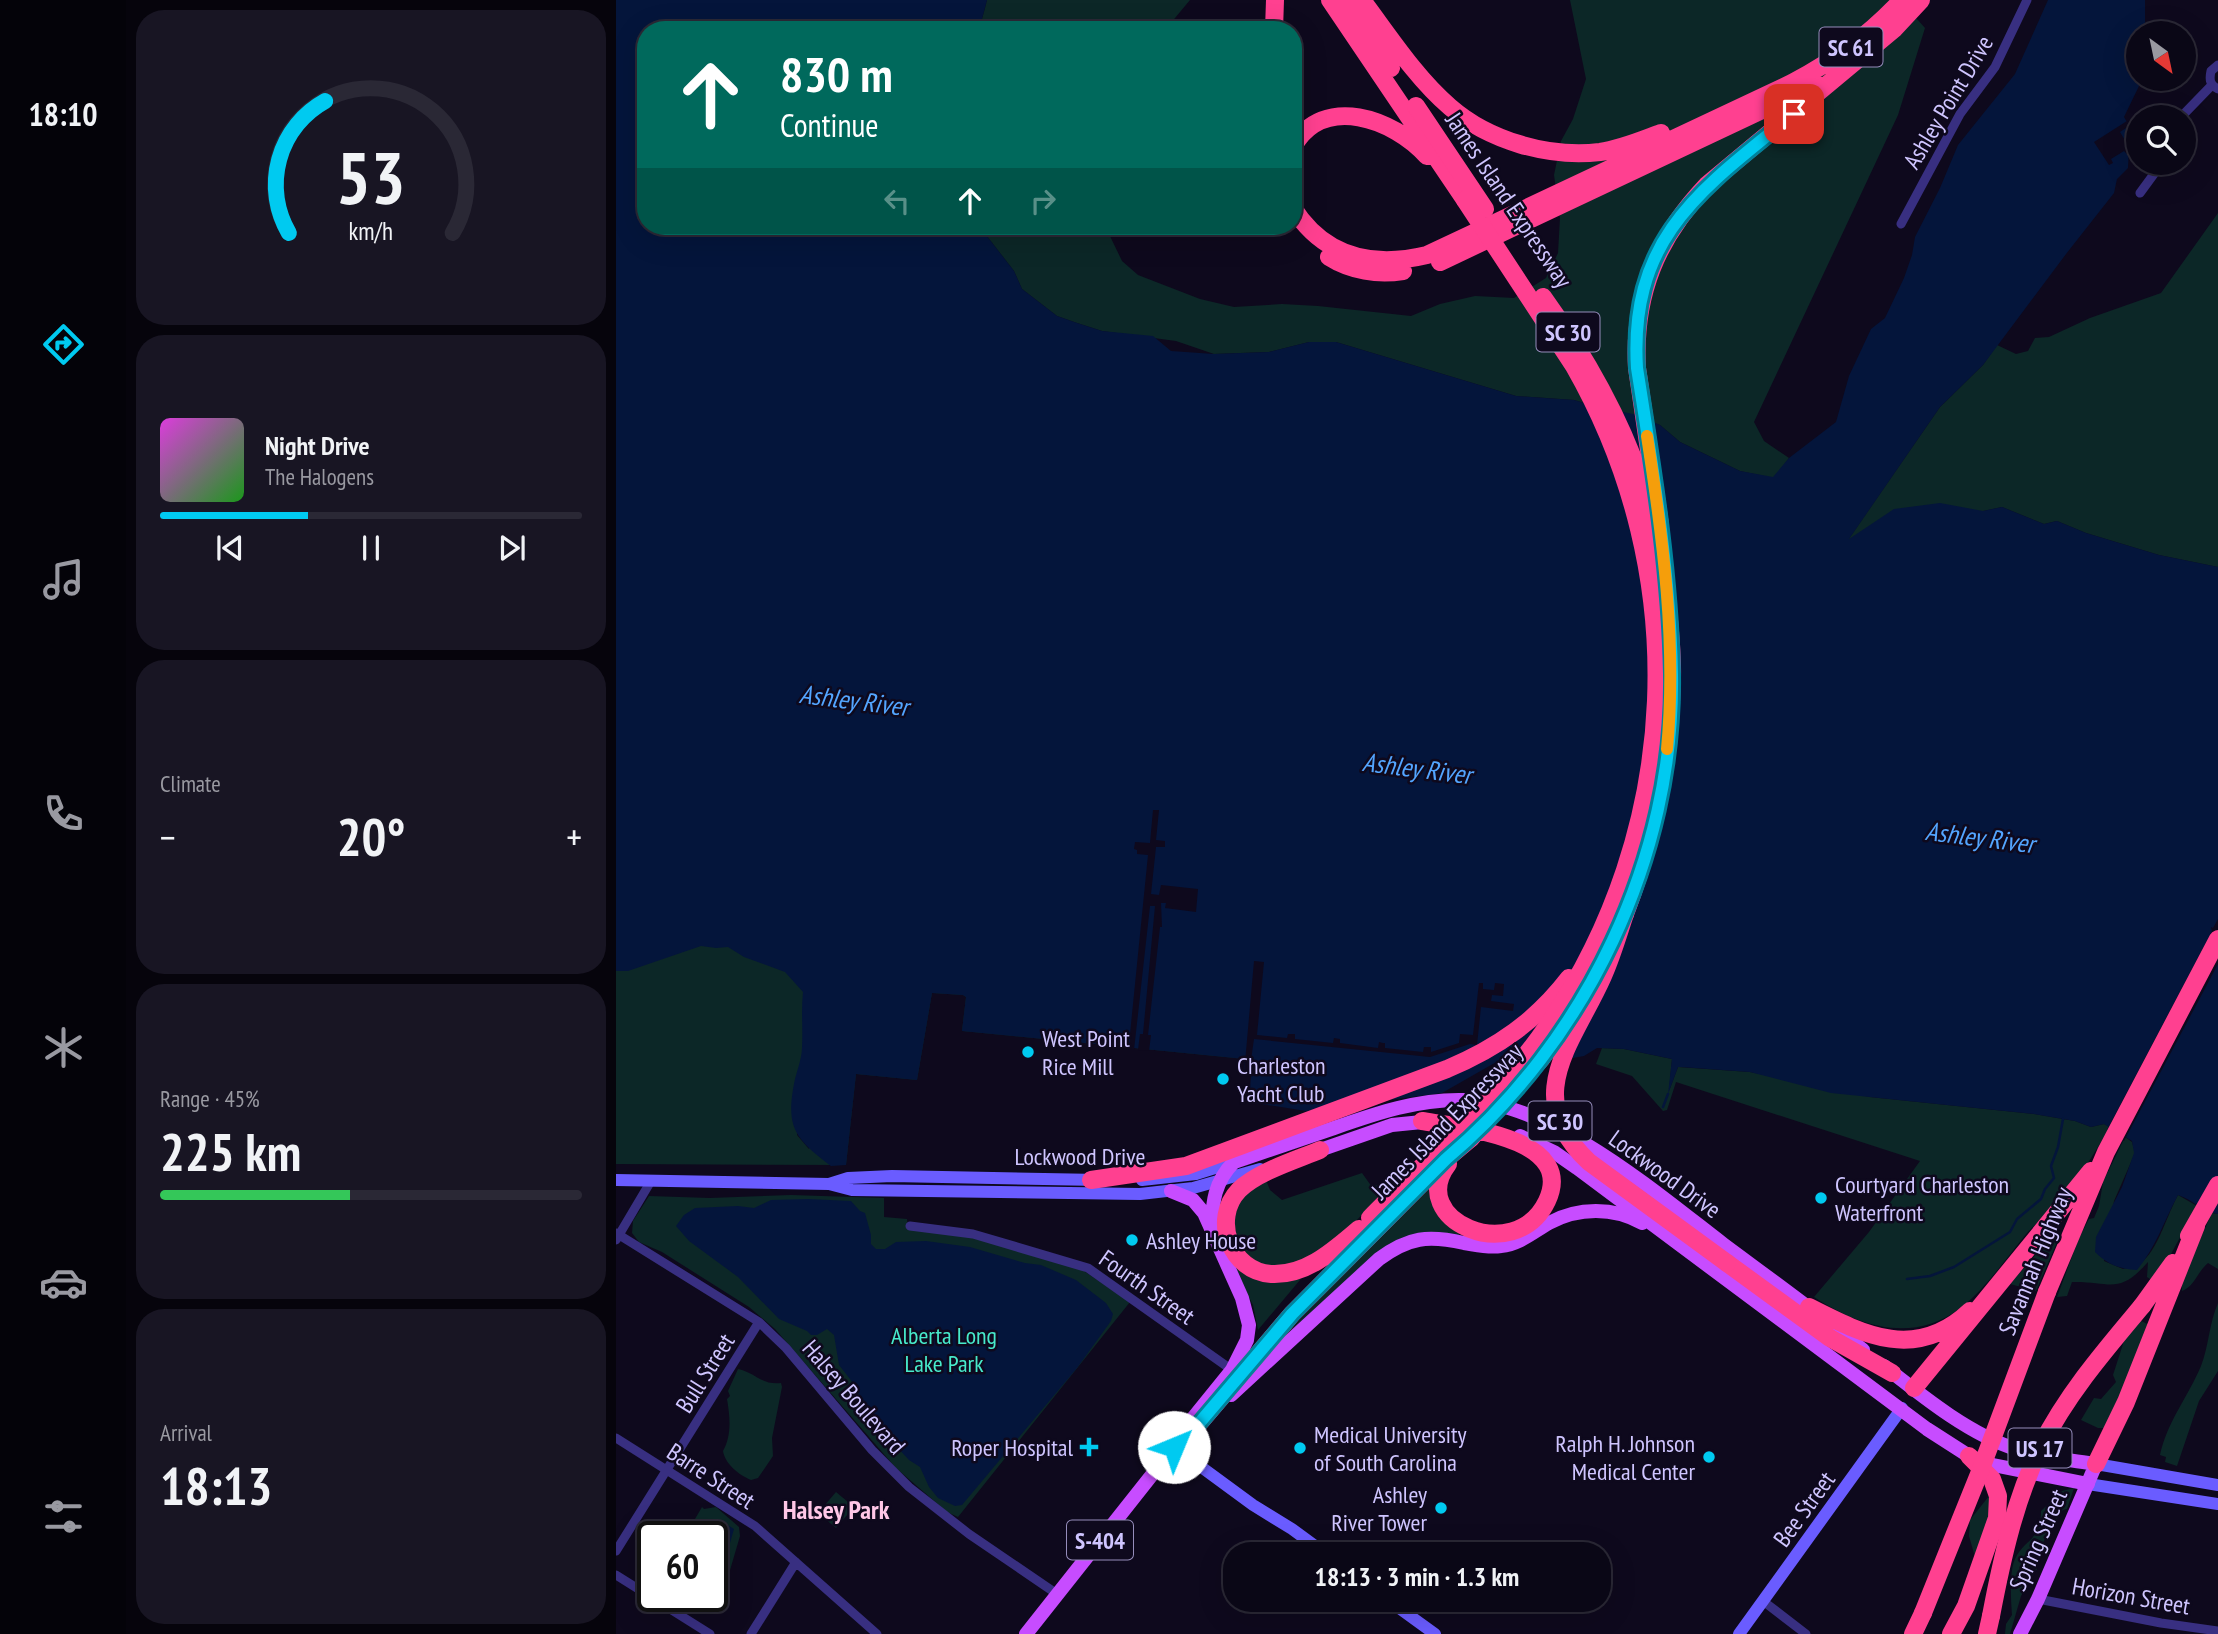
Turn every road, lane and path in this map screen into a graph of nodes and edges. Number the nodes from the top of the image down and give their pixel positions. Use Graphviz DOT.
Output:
graph roads {
  1 [pos="1275,0"];
  2 [pos="1330,0"];
  3 [pos="1346,0"];
  4 [pos="1362,0"];
  5 [pos="2026,0"];
  6 [pos="1914,1"];
  7 [pos="1274,21"];
  8 [pos="1872,48"];
  9 [pos="2218,65"];
  10 [pos="1792,83"];
  11 [pos="2215,87"];
  12 [pos="2195,105"];
  13 [pos="1302,135"];
  14 [pos="2153,175"];
  15 [pos="2140,193"];
  16 [pos="1465,200"];
  17 [pos="1302,221"];
  18 [pos="1901,224"];
  19 [pos="1302,234"];
  20 [pos="1665,583"];
  21 [pos="1625,914"];
  22 [pos="1599,937"];
  23 [pos="2218,939"];
  24 [pos="1422,1121"];
  25 [pos="1471,1138"];
  26 [pos="1273,1142"];
  27 [pos="2108,1149"];
  28 [pos="1320,1150"];
  29 [pos="1234,1162"];
  30 [pos="1281,1165"];
  31 [pos="616,1180"];
  32 [pos="1091,1180"];
  33 [pos="651,1181"];
  34 [pos="1218,1182"];
  35 [pos="829,1184"];
  36 [pos="2218,1185"];
  37 [pos="1171,1191"];
  38 [pos="1369,1224"];
  39 [pos="910,1226"];
  40 [pos="2196,1226"];
  41 [pos="1213,1230"];
  42 [pos="617,1236"];
  43 [pos="1686,1248"];
  44 [pos="2000,1282"];
  45 [pos="1809,1307"];
  46 [pos="759,1322"];
  47 [pos="1818,1346"];
  48 [pos="1232,1370"];
  49 [pos="1892,1373"];
  50 [pos="1914,1388"];
  51 [pos="1902,1408"];
  52 [pos="1190,1434"];
  53 [pos="616,1438"];
  54 [pos="1174,1447"];
  55 [pos="1969,1456"];
  56 [pos="2096,1464"];
  57 [pos="667,1470"];
  58 [pos="2148,1474"];
  59 [pos="2088,1484"];
  60 [pos="2218,1485"];
  61 [pos="2145,1491"];
  62 [pos="2218,1504"];
  63 [pos="1310,1542"];
  64 [pos="616,1551"];
  65 [pos="796,1562"];
  66 [pos="616,1575"];
  67 [pos="1057,1594"];
  68 [pos="2038,1599"];
  69 [pos="1763,1601"];
  70 [pos="1403,1612"];
  71 [pos="1989,1625"];
  72 [pos="2218,1631"];
  73 [pos="1427,1632"];
  74 [pos="710,1634"];
  75 [pos="751,1634"];
  76 [pos="877,1634"];
  77 [pos="1026,1634"];
  78 [pos="1739,1634"];
  79 [pos="1806,1634"];
  80 [pos="1913,1634"];
  81 [pos="1951,1634"];
  82 [pos="2020,1634"];
  1 -- 7 [label="highway"];
  2 -- 16 [label="highway, James Island Expressway / SC 30"];
  3 -- 20 [label="highway, James Island Expressway / SC 30, bridge"];
  4 -- 10 [label="highway"];
  5 -- 18 [label="street, Ashley Point Drive"];
  6 -- 8 [label="highway, SC 61"];
  6 -- 10 [label="highway, SC 61"];
  8 -- 19 [label="highway"];
  8 -- 20 [label="highway, bridge"];
  9 -- 11 [label="street"];
  10 -- 17 [label="highway"];
  11 -- 12 [label="street"];
  13 -- 16 [label="highway"];
  14 -- 15 [label="street"];
  16 -- 22 [label="highway, James Island Expressway / SC 30, bridge"];
  20 -- 21 [label="highway, James Island Expressway / SC 30"];
  21 -- 25 [label="highway, James Island Expressway / SC 30, bridge"];
  21 -- 49 [label="highway, SC 30, bridge"];
  22 -- 26 [label="highway, bridge"];
  22 -- 38 [label="highway, James Island Expressway / SC 30, bridge"];
  23 -- 27 [label="highway, Savannah Highway / US 17"];
  24 -- 25 [label="highway, bridge"];
  24 -- 28 [label="main road, Lockwood Drive / SC 30"];
  24 -- 43 [label="main road, Lockwood Drive / SC 30, bridge"];
  25 -- 38 [label="highway, James Island Expressway / SC 30"];
  26 -- 29 [label="main road, Lockwood Drive"];
  26 -- 32 [label="highway"];
  26 -- 45 [label="main road, Lockwood Drive / SC 30, bridge"];
  27 -- 44 [label="highway"];
  27 -- 80 [label="highway, Savannah Highway / US 17, bridge"];
  28 -- 30 [label="highway"];
  29 -- 32 [label="main road, Lockwood Drive"];
  29 -- 34 [label="main road"];
  30 -- 34 [label="main road, Lockwood Drive"];
  30 -- 38 [label="highway, SC 30"];
  31 -- 33 [label="main road, Lockwood Drive"];
  32 -- 35 [label="main road, Lockwood Drive"];
  33 -- 35 [label="main road, Lockwood Drive"];
  33 -- 42 [label="street"];
  34 -- 37 [label="main road, Lockwood Drive"];
  34 -- 41 [label="main road"];
  35 -- 37 [label="main road, Lockwood Drive"];
  36 -- 40 [label="highway, US 17"];
  37 -- 41 [label="main road"];
  38 -- 48 [label="highway, James Island Expressway / SC 30"];
  38 -- 52 [label="highway, James Island Expressway / SC 30"];
  39 -- 48 [label="street, Fourth Street"];
  40 -- 56 [label="highway"];
  40 -- 71 [label="highway, US 17, bridge"];
  41 -- 48 [label="main road"];
  42 -- 46 [label="street, Halsey Boulevard"];
  43 -- 47 [label="main road, Lockwood Drive / SC 30"];
  43 -- 52 [label="main road"];
  44 -- 45 [label="highway"];
  44 -- 50 [label="highway"];
  45 -- 49 [label="main road, Lockwood Drive / SC 30"];
  46 -- 57 [label="street, Bull Street"];
  46 -- 67 [label="street, Halsey Boulevard"];
  47 -- 49 [label="main road"];
  47 -- 51 [label="main road, Lockwood Drive / SC 30"];
  48 -- 54 [label="main road, S-404"];
  49 -- 50 [label="main road, Lockwood Drive / SC 30"];
  50 -- 51 [label="main road"];
  50 -- 56 [label="main road, Lockwood Drive / SC 30"];
  51 -- 55 [label="main road, Lockwood Drive / SC 30"];
  51 -- 69 [label="main road, Bee Street"];
  52 -- 54 [label="main road, S-404"];
  53 -- 57 [label="street, Barre Street"];
  54 -- 63 [label="main road"];
  54 -- 67 [label="main road, S-404"];
  55 -- 59 [label="main road, Lockwood Drive / SC 30"];
  55 -- 81 [label="highway"];
  56 -- 58 [label="main road, Lockwood Drive"];
  56 -- 59 [label="main road, Spring Street"];
  57 -- 64 [label="street, Bull Street"];
  57 -- 65 [label="street, Barre Street"];
  58 -- 60 [label="main road, Lockwood Drive"];
  58 -- 61 [label="main road"];
  59 -- 61 [label="main road, Lockwood Drive"];
  59 -- 68 [label="main road, Spring Street"];
  61 -- 62 [label="main road, Lockwood Drive"];
  65 -- 75 [label="street"];
  65 -- 76 [label="street, Barre Street"];
  66 -- 74 [label="street"];
  67 -- 77 [label="main road, S-404"];
  68 -- 72 [label="street, Horizon Street"];
  68 -- 82 [label="main road, Spring Street"];
  69 -- 78 [label="main road, Bee Street"];
  69 -- 79 [label="street"];
  70 -- 73 [label="main road"];
}
